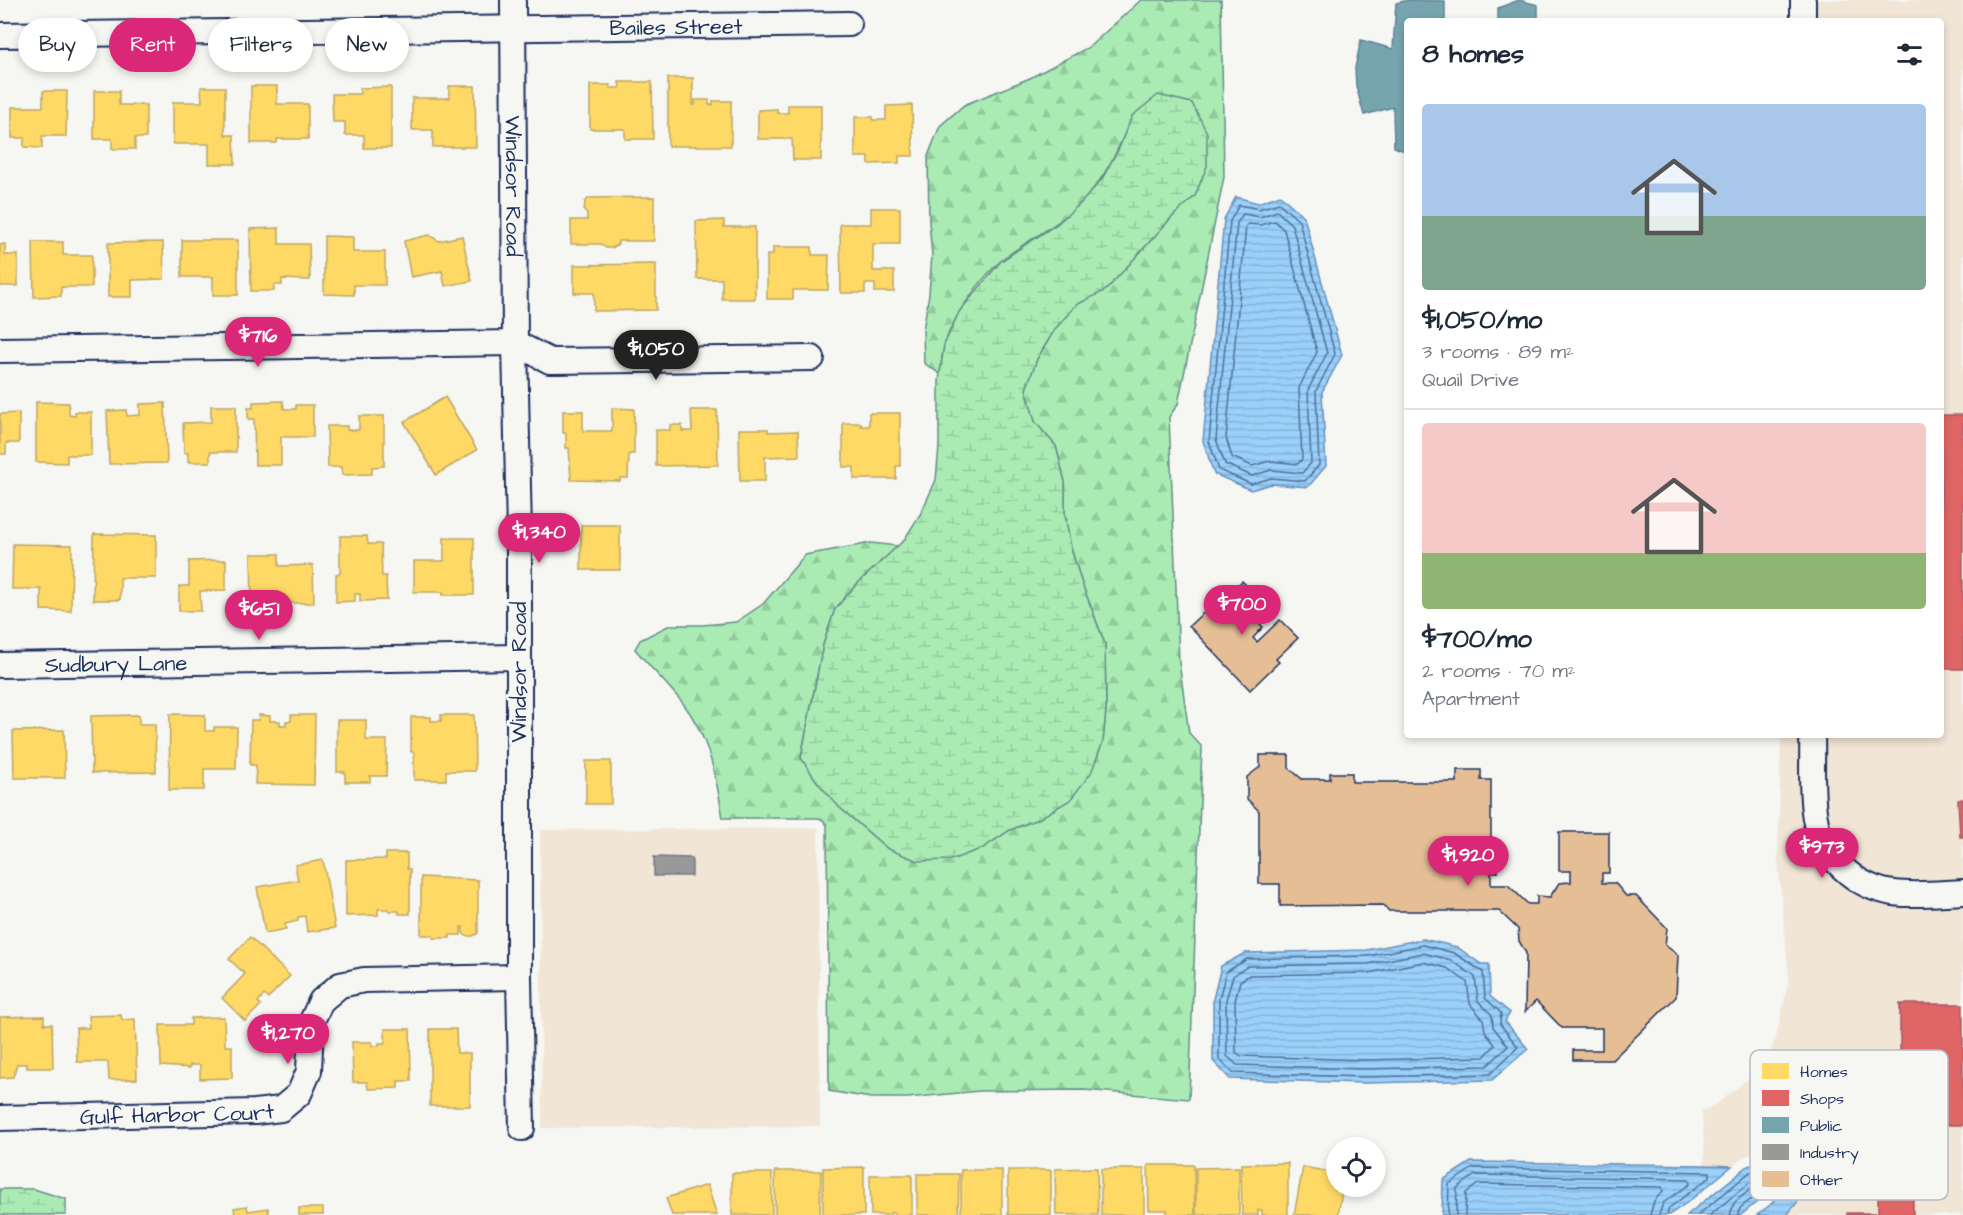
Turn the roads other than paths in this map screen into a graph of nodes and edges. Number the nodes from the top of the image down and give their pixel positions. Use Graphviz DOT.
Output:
graph roads {
  1 [pos="513,0"];
  2 [pos="1803,0"];
  3 [pos="1803,18"];
  4 [pos="849,24"];
  5 [pos="513,29"];
  6 [pos="0,35"];
  7 [pos="515,343"];
  8 [pos="0,350"];
  9 [pos="812,358"];
  10 [pos="518,657"];
  11 [pos="0,665"];
  12 [pos="1812,738"];
  13 [pos="1963,892"];
  14 [pos="519,977"];
  15 [pos="0,1118"];
  16 [pos="522,1128"];
  1 -- 5 [label="street, Windsor Road"];
  2 -- 3 [label="street"];
  4 -- 5 [label="street, Bailes Street"];
  5 -- 6 [label="street, Bailes Street"];
  5 -- 7 [label="street, Windsor Road"];
  7 -- 8 [label="street"];
  7 -- 9 [label="street"];
  7 -- 10 [label="street, Windsor Road"];
  10 -- 11 [label="street, Sudbury Lane"];
  10 -- 14 [label="street, Windsor Road"];
  12 -- 13 [label="street"];
  14 -- 15 [label="street, Gulf Harbor Court"];
  14 -- 16 [label="street, Windsor Road"];
}
